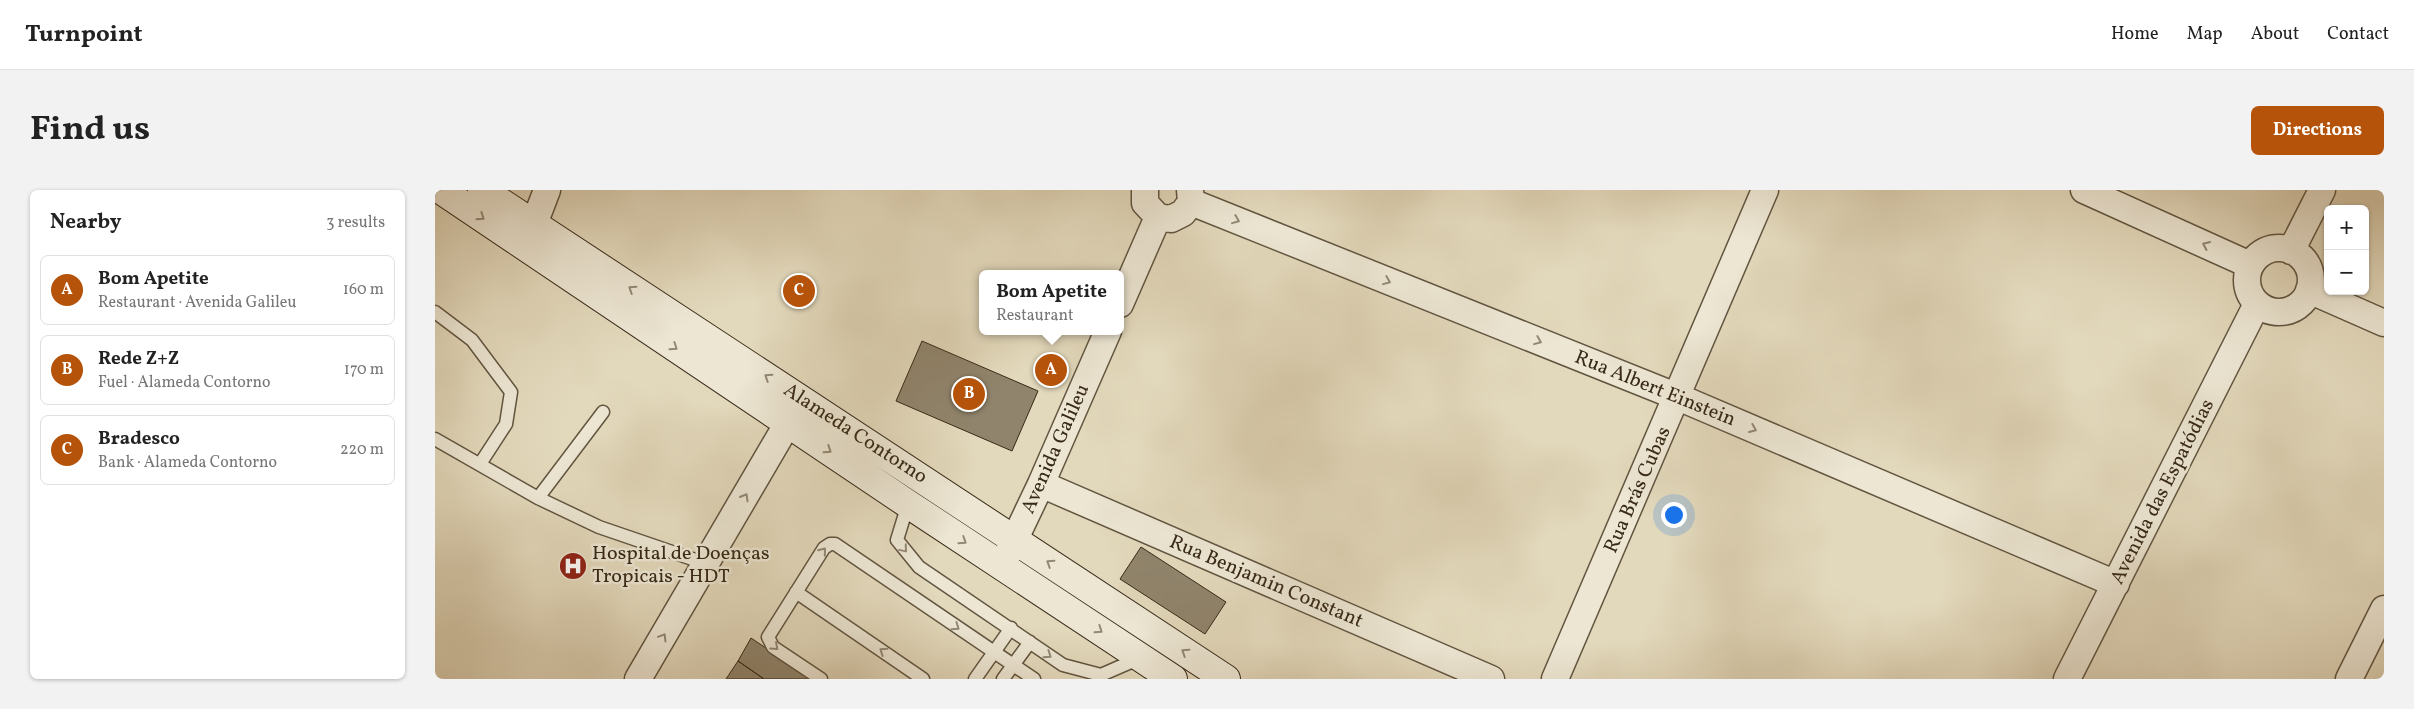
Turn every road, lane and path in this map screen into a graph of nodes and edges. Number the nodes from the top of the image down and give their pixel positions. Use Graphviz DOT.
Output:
graph roads {
  1 [pos="441,190"];
  2 [pos="482,190"];
  3 [pos="547,190"];
  4 [pos="1145,190"];
  5 [pos="1765,190"];
  6 [pos="2084,190"];
  7 [pos="2322,190"];
  8 [pos="1191,196"];
  9 [pos="1158,216"];
  10 [pos="535,224"];
  11 [pos="2291,251"];
  12 [pos="2250,265"];
  13 [pos="2309,290"];
  14 [pos="1124,295"];
  15 [pos="2257,304"];
  16 [pos="435,312"];
  17 [pos="2384,323"];
  18 [pos="1106,335"];
  19 [pos="1678,397"];
  20 [pos="802,398"];
  21 [pos="603,412"];
  22 [pos="787,423"];
  23 [pos="435,439"];
  24 [pos="480,464"];
  25 [pos="1041,484"];
  26 [pos="538,498"];
  27 [pos="908,504"];
  28 [pos="1015,540"];
  29 [pos="707,564"];
  30 [pos="1002,566"];
  31 [pos="2116,584"];
  32 [pos="796,592"];
  33 [pos="2384,609"];
  34 [pos="1011,628"];
  35 [pos="1030,642"];
  36 [pos="993,653"];
  37 [pos="1141,658"];
  38 [pos="1012,665"];
  39 [pos="638,679"];
  40 [pos="821,679"];
  41 [pos="923,679"];
  42 [pos="975,679"];
  43 [pos="1003,679"];
  44 [pos="1034,679"];
  45 [pos="1173,679"];
  46 [pos="1226,679"];
  47 [pos="1491,679"];
  48 [pos="1555,679"];
  49 [pos="2067,679"];
  50 [pos="2349,679"];
  1 -- 22 [label="main road, Alameda Contorno, one-way"];
  2 -- 10 [label="main road, Alameda Contorno"];
  3 -- 10 [label="street"];
  4 -- 9 [label="street"];
  5 -- 19 [label="street, Rua Brás Cubas"];
  12 -- 6 [label="street, one-way"];
  7 -- 11 [label="street"];
  8 -- 9 [label="street"];
  8 -- 19 [label="street, Rua Albert Einstein, one-way"];
  9 -- 14 [label="street"];
  20 -- 10 [label="main road, Alameda Contorno, one-way"];
  11 -- 12 [label="street"];
  11 -- 13 [label="street"];
  12 -- 15 [label="street"];
  13 -- 15 [label="street"];
  13 -- 17 [label="street"];
  15 -- 31 [label="street, Avenida das Espatódias"];
  16 -- 24 [label="lane"];
  18 -- 25 [label="street, Avenida Galileu"];
  19 -- 31 [label="street, Rua Albert Einstein, one-way"];
  19 -- 48 [label="street, Rua Brás Cubas"];
  20 -- 22 [label="street"];
  20 -- 28 [label="main road, Alameda Contorno"];
  21 -- 26 [label="lane"];
  22 -- 27 [label="main road, Alameda Contorno, one-way"];
  29 -- 22 [label="street, one-way"];
  23 -- 24 [label="lane"];
  24 -- 26 [label="lane"];
  25 -- 28 [label="street, Avenida Galileu"];
  25 -- 47 [label="street, Rua Benjamin Constant"];
  26 -- 29 [label="lane"];
  27 -- 30 [label="main road, Alameda Contorno, one-way"];
  27 -- 34 [label="lane, one-way"];
  28 -- 30 [label="street, Avenida Galileu"];
  46 -- 28 [label="main road, Alameda Contorno, one-way"];
  39 -- 29 [label="street, one-way"];
  30 -- 37 [label="main road, Alameda Contorno, one-way"];
  31 -- 49 [label="street, Avenida das Espatódias"];
  32 -- 36 [label="lane, one-way"];
  32 -- 40 [label="lane, one-way"];
  41 -- 32 [label="lane, one-way"];
  33 -- 50 [label="street"];
  34 -- 35 [label="lane"];
  34 -- 36 [label="lane"];
  35 -- 37 [label="lane, one-way"];
  35 -- 38 [label="lane"];
  36 -- 38 [label="lane"];
  36 -- 42 [label="lane"];
  37 -- 45 [label="main road, Alameda Contorno"];
  38 -- 43 [label="lane"];
  38 -- 44 [label="lane"];
}
